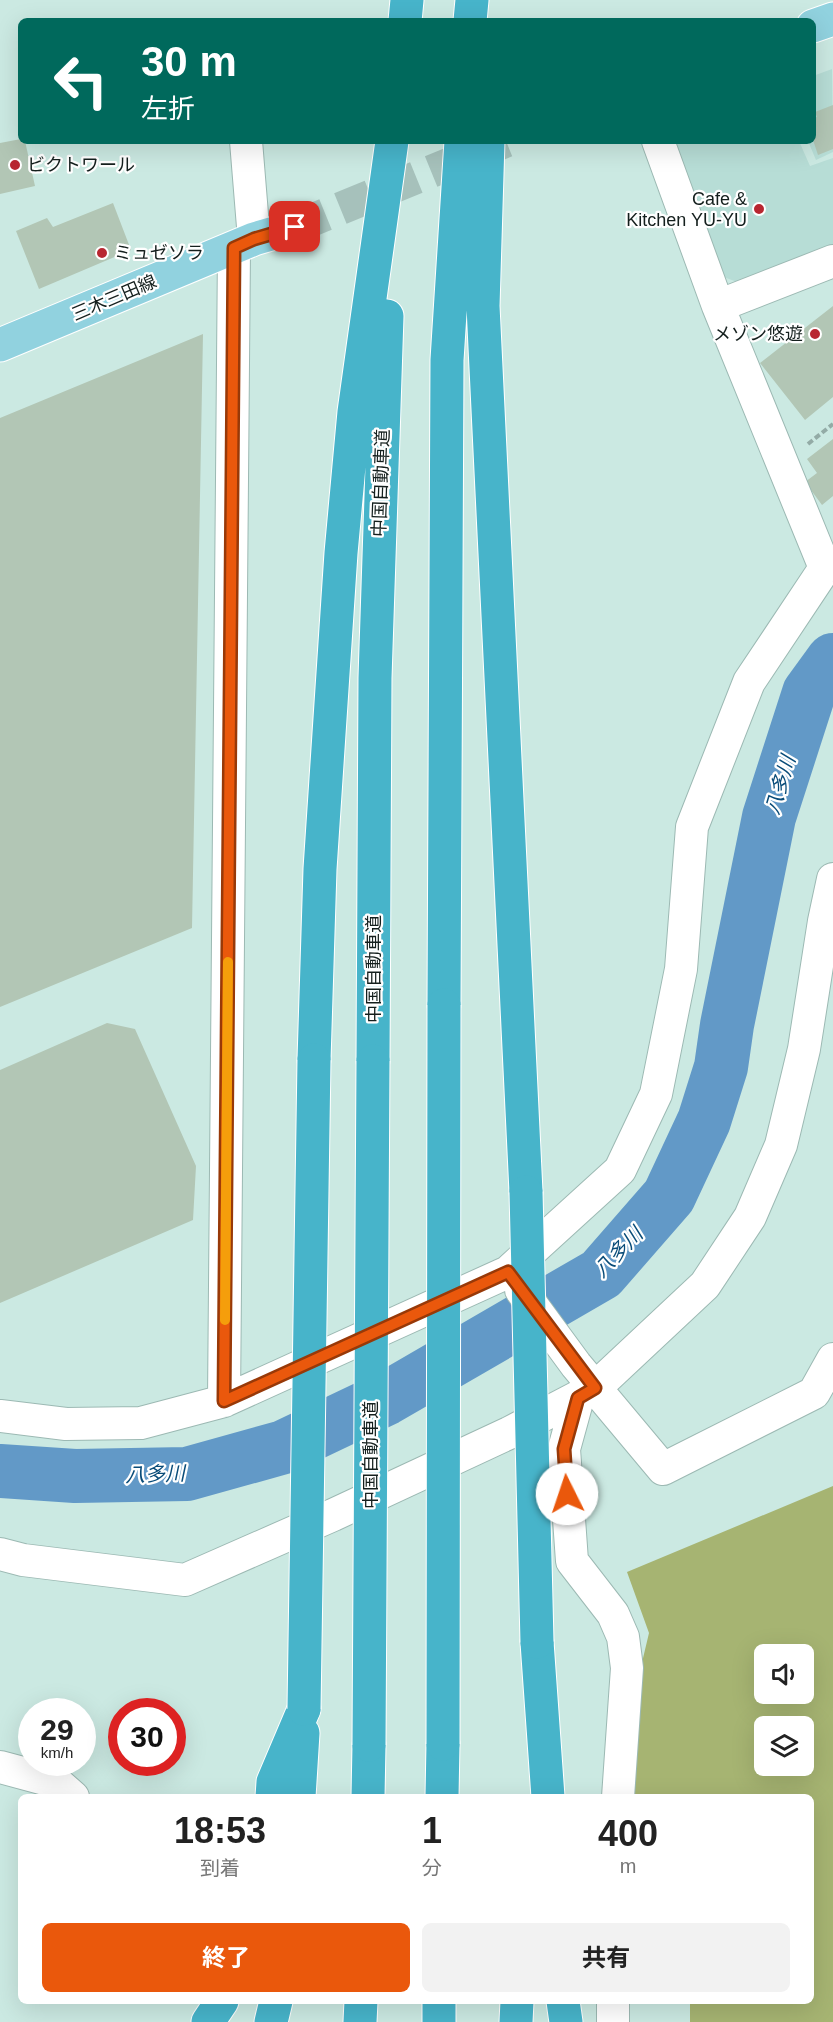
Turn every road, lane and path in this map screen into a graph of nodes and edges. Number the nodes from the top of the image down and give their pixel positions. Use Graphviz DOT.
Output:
graph roads {
  1 [pos="407,0"];
  2 [pos="472,0"];
  3 [pos="493,0"];
  4 [pos="405,18"];
  5 [pos="470,18"];
  6 [pos="492,18"];
  7 [pos="833,19"];
  8 [pos="816,25"];
  9 [pos="246,144"];
  10 [pos="394,144"];
  11 [pos="394,144"];
  12 [pos="460,144"];
  13 [pos="488,144"];
  14 [pos="659,144"];
  15 [pos="295,227"];
  16 [pos="244,243"];
  17 [pos="833,261"];
  18 [pos="718,306"];
  19 [pos="0,345"];
  20 [pos="829,565"];
  21 [pos="833,879"];
  22 [pos="828,925"];
  23 [pos="508,1272"];
  24 [pos="833,1359"];
  25 [pos="583,1384"];
  26 [pos="224,1401"];
  27 [pos="0,1416"];
  28 [pos="0,1554"];
  29 [pos="537,1642"];
  30 [pos="304,1709"];
  31 [pos="0,1767"];
  32 [pos="70,1794"];
  33 [pos="272,1794"];
  34 [pos="299,1794"];
  35 [pos="368,1794"];
  36 [pos="442,1794"];
  37 [pos="528,1794"];
  38 [pos="548,1794"];
  39 [pos="618,1794"];
  40 [pos="220,2004"];
  41 [pos="275,2004"];
  42 [pos="361,2004"];
  43 [pos="439,2004"];
  44 [pos="517,2004"];
  45 [pos="563,2004"];
  46 [pos="613,2004"];
  47 [pos="208,2022"];
  48 [pos="272,2022"];
  49 [pos="360,2022"];
  50 [pos="439,2022"];
  51 [pos="516,2022"];
  52 [pos="566,2022"];
  53 [pos="613,2022"];
  1 -- 4 [label="highway"];
  2 -- 5 [label="highway"];
  3 -- 6 [label="highway"];
  7 -- 8 [label="main road"];
  9 -- 16 [label="street"];
  10 -- 30 [label="highway, bridge"];
  11 -- 35 [label="highway, 中国自動車道, bridge"];
  12 -- 36 [label="highway, bridge"];
  13 -- 29 [label="highway, bridge"];
  14 -- 18 [label="street"];
  15 -- 16 [label="main road, 三木三田線"];
  16 -- 19 [label="main road, 三木三田線"];
  16 -- 26 [label="street"];
  17 -- 18 [label="street"];
  18 -- 20 [label="street"];
  20 -- 23 [label="street"];
  21 -- 22 [label="street"];
  22 -- 25 [label="street"];
  23 -- 25 [label="street, bridge"];
  23 -- 26 [label="street"];
  24 -- 25 [label="street"];
  25 -- 28 [label="street"];
  25 -- 39 [label="street"];
  26 -- 27 [label="street"];
  29 -- 37 [label="highway"];
  29 -- 38 [label="highway"];
  30 -- 33 [label="highway"];
  30 -- 34 [label="highway"];
  31 -- 32 [label="street"];
  40 -- 47 [label="highway"];
  41 -- 48 [label="highway"];
  42 -- 49 [label="highway"];
  43 -- 50 [label="highway"];
  44 -- 51 [label="highway"];
  45 -- 52 [label="highway"];
  46 -- 53 [label="street"];
}
